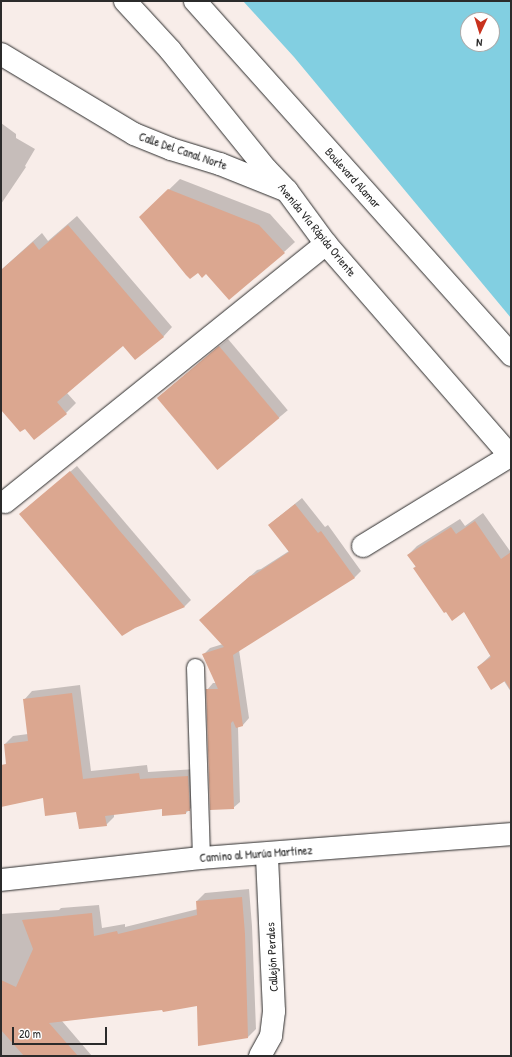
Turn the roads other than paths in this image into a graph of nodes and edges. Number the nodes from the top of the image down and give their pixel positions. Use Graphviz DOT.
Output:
graph roads {
  1 [pos="125,1"];
  2 [pos="195,1"];
  3 [pos="1,54"];
  4 [pos="287,191"];
  5 [pos="326,244"];
  6 [pos="511,355"];
  7 [pos="511,457"];
  8 [pos="6,502"];
  9 [pos="363,546"];
  10 [pos="195,667"];
  11 [pos="511,834"];
  12 [pos="267,854"];
  13 [pos="201,858"];
  14 [pos="1,880"];
  15 [pos="260,1056"];
  1 -- 4 [label="main road, Avenida Vía Rápida Oriente"];
  2 -- 6 [label="main road, Boulevard Alamar"];
  3 -- 4 [label="main road, Calle Del Canal Norte"];
  4 -- 5 [label="main road, Avenida Vía Rápida Oriente"];
  5 -- 7 [label="main road, Avenida Vía Rápida Oriente"];
  5 -- 8 [label="main road"];
  7 -- 9 [label="main road"];
  10 -- 13 [label="lane"];
  11 -- 12 [label="main road, Camino al Murúa Martínez"];
  12 -- 13 [label="main road, Camino al Murúa Martínez"];
  12 -- 15 [label="main road, Callejón Perales"];
  13 -- 14 [label="main road, Camino al Murúa Martínez"];
}
